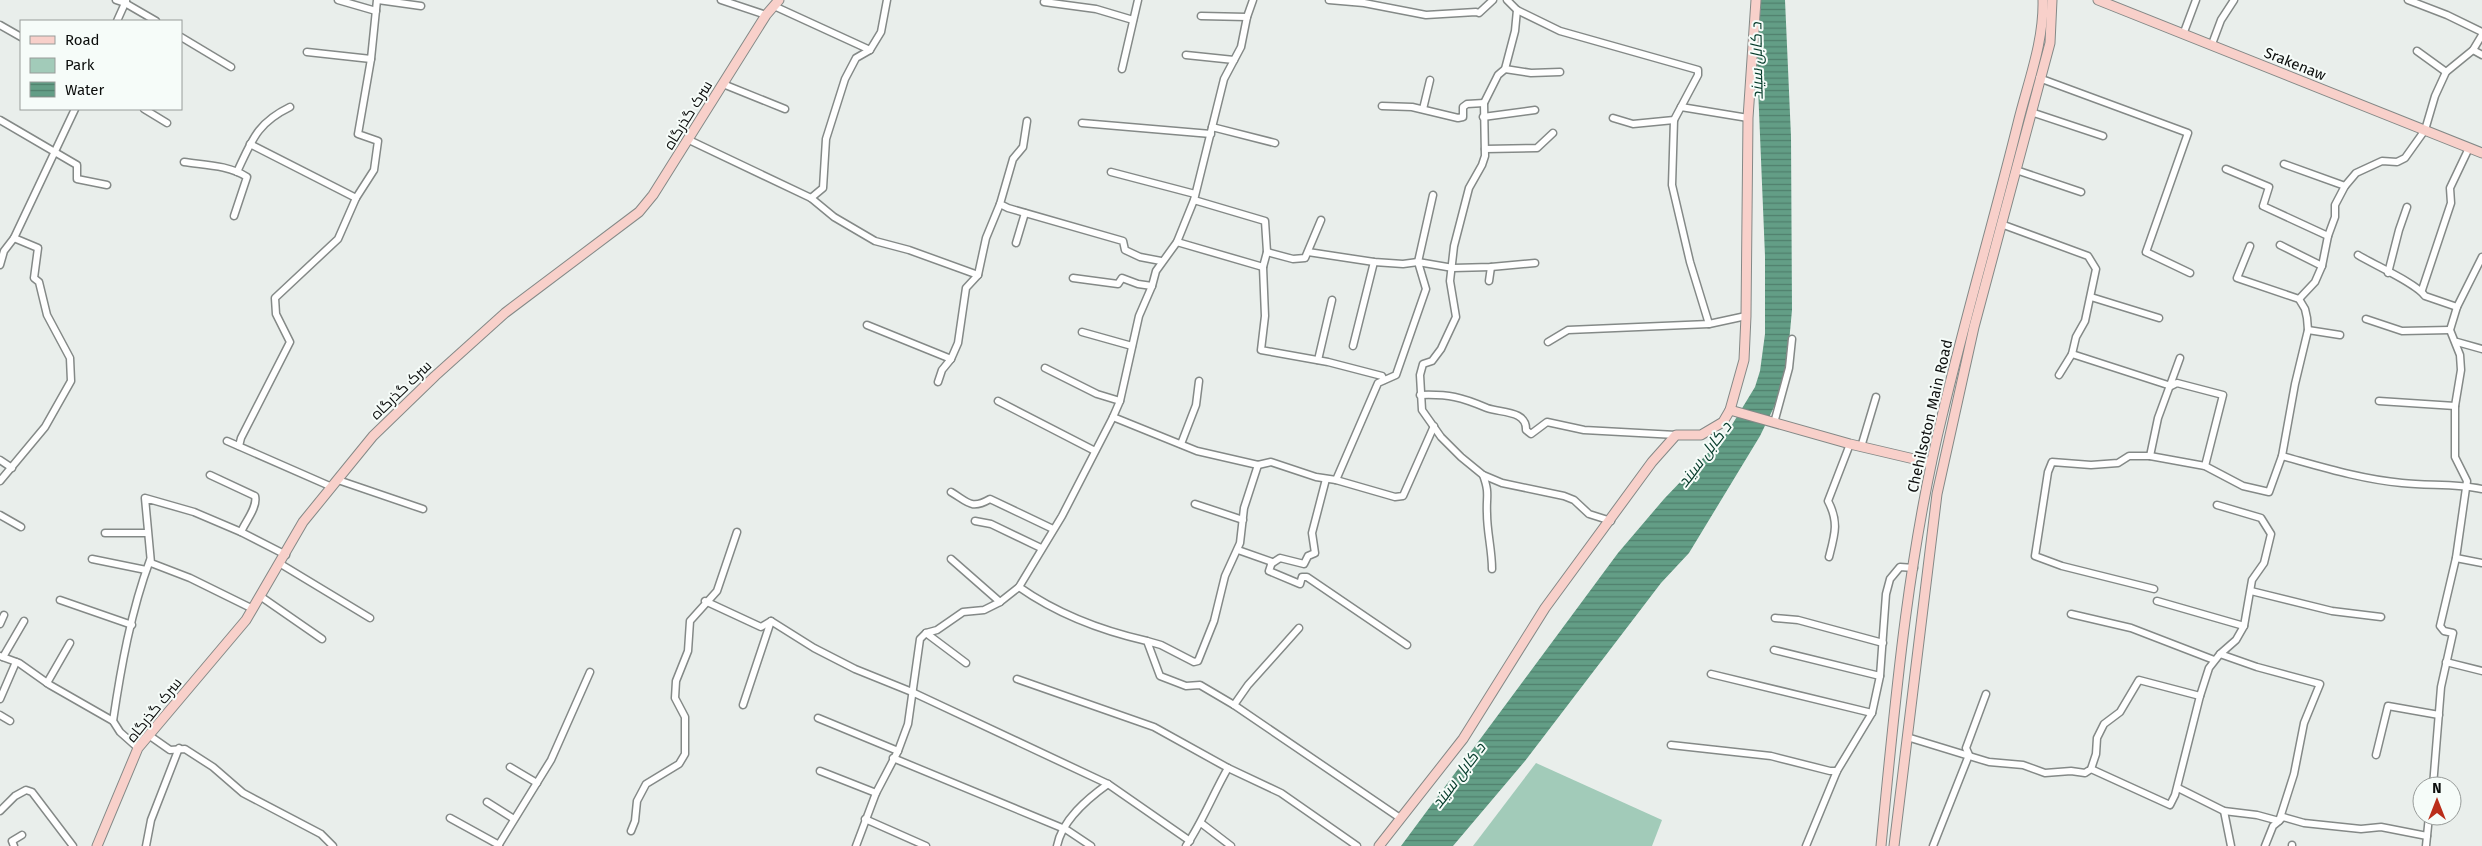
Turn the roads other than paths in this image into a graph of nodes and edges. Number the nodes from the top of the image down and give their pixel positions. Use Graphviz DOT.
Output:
graph roads {
  1 [pos="116,0"];
  2 [pos="338,0"];
  3 [pos="377,0"];
  4 [pos="721,0"];
  5 [pos="887,0"];
  6 [pos="1138,0"];
  7 [pos="1253,0"];
  8 [pos="1329,0"];
  9 [pos="1493,0"];
  10 [pos="1506,0"];
  11 [pos="1756,0"];
  12 [pos="2043,0"];
  13 [pos="2052,0"];
  14 [pos="2098,0"];
  15 [pos="2196,0"];
  16 [pos="2234,0"];
  17 [pos="2408,0"];
  18 [pos="126,1"];
  19 [pos="1044,2"];
  20 [pos="776,3"];
  21 [pos="421,6"];
  22 [pos="1517,10"];
  23 [pos="376,11"];
  24 [pos="766,15"];
  25 [pos="1201,16"];
  26 [pos="1247,18"];
  27 [pos="117,20"];
  28 [pos="154,20"];
  29 [pos="1133,20"];
  30 [pos="0,25"];
  31 [pos="2184,32"];
  32 [pos="2482,33"];
  33 [pos="20,36"];
  34 [pos="182,38"];
  35 [pos="2212,44"];
  36 [pos="870,50"];
  37 [pos="2472,50"];
  38 [pos="2417,51"];
  39 [pos="307,52"];
  40 [pos="2482,54"];
  41 [pos="1186,55"];
  42 [pos="370,59"];
  43 [pos="1234,60"];
  44 [pos="231,67"];
  45 [pos="1122,69"];
  46 [pos="1505,69"];
  47 [pos="1560,72"];
  48 [pos="2446,72"];
  49 [pos="2039,78"];
  50 [pos="1430,80"];
  51 [pos="724,84"];
  52 [pos="1484,103"];
  53 [pos="1382,106"];
  54 [pos="290,107"];
  55 [pos="1681,108"];
  56 [pos="785,109"];
  57 [pos="1423,109"];
  58 [pos="75,110"];
  59 [pos="146,110"];
  60 [pos="1535,110"];
  61 [pos="2031,112"];
  62 [pos="1483,117"];
  63 [pos="1613,118"];
  64 [pos="1748,118"];
  65 [pos="0,120"];
  66 [pos="1674,120"];
  67 [pos="1027,121"];
  68 [pos="167,123"];
  69 [pos="1082,123"];
  70 [pos="1212,127"];
  71 [pos="2425,130"];
  72 [pos="1553,133"];
  73 [pos="1211,134"];
  74 [pos="2103,136"];
  75 [pos="689,140"];
  76 [pos="1275,143"];
  77 [pos="250,144"];
  78 [pos="2469,148"];
  79 [pos="1485,149"];
  80 [pos="54,152"];
  81 [pos="2482,153"];
  82 [pos="184,162"];
  83 [pos="2284,164"];
  84 [pos="2226,169"];
  85 [pos="2016,170"];
  86 [pos="237,172"];
  87 [pos="1111,172"];
  88 [pos="108,185"];
  89 [pos="2345,186"];
  90 [pos="2081,192"];
  91 [pos="1433,196"];
  92 [pos="1194,197"];
  93 [pos="356,198"];
  94 [pos="811,198"];
  95 [pos="1000,204"];
  96 [pos="2407,207"];
  97 [pos="1025,213"];
  98 [pos="234,216"];
  99 [pos="1321,220"];
  100 [pos="2001,224"];
  101 [pos="2328,236"];
  102 [pos="14,238"];
  103 [pos="1177,242"];
  104 [pos="1016,243"];
  105 [pos="2280,245"];
  106 [pos="2250,246"];
  107 [pos="1267,252"];
  108 [pos="1308,252"];
  109 [pos="2358,255"];
  110 [pos="2482,257"];
  111 [pos="1161,261"];
  112 [pos="1374,262"];
  113 [pos="1418,262"];
  114 [pos="1535,263"];
  115 [pos="0,265"];
  116 [pos="2322,266"];
  117 [pos="1263,267"];
  118 [pos="1491,267"];
  119 [pos="2480,267"];
  120 [pos="1453,268"];
  121 [pos="2190,273"];
  122 [pos="2388,273"];
  123 [pos="978,275"];
  124 [pos="1073,278"];
  125 [pos="1489,281"];
  126 [pos="1152,286"];
  127 [pos="2422,290"];
  128 [pos="2091,297"];
  129 [pos="2299,299"];
  130 [pos="1332,300"];
  131 [pos="2457,307"];
  132 [pos="1746,316"];
  133 [pos="2159,318"];
  134 [pos="2366,319"];
  135 [pos="1709,324"];
  136 [pos="867,325"];
  137 [pos="2308,330"];
  138 [pos="2450,330"];
  139 [pos="1082,332"];
  140 [pos="2340,335"];
  141 [pos="1792,339"];
  142 [pos="1548,342"];
  143 [pos="2457,342"];
  144 [pos="1132,346"];
  145 [pos="1353,346"];
  146 [pos="2482,350"];
  147 [pos="2072,354"];
  148 [pos="2180,358"];
  149 [pos="951,359"];
  150 [pos="1318,360"];
  151 [pos="1045,368"];
  152 [pos="2059,375"];
  153 [pos="1384,380"];
  154 [pos="1199,381"];
  155 [pos="938,382"];
  156 [pos="1950,385"];
  157 [pos="2171,386"];
  158 [pos="1961,389"];
  159 [pos="1420,395"];
  160 [pos="1876,397"];
  161 [pos="998,401"];
  162 [pos="1120,401"];
  163 [pos="2379,401"];
  164 [pos="2455,406"];
  165 [pos="1735,411"];
  166 [pos="1113,417"];
  167 [pos="1772,422"];
  168 [pos="1434,426"];
  169 [pos="1676,435"];
  170 [pos="227,441"];
  171 [pos="1181,444"];
  172 [pos="1850,444"];
  173 [pos="239,446"];
  174 [pos="1861,447"];
  175 [pos="1095,451"];
  176 [pos="2150,456"];
  177 [pos="2282,456"];
  178 [pos="0,460"];
  179 [pos="1931,463"];
  180 [pos="1258,464"];
  181 [pos="2205,466"];
  182 [pos="12,468"];
  183 [pos="210,475"];
  184 [pos="1483,475"];
  185 [pos="1326,479"];
  186 [pos="338,480"];
  187 [pos="1336,480"];
  188 [pos="0,481"];
  189 [pos="2467,486"];
  190 [pos="332,487"];
  191 [pos="2482,489"];
  192 [pos="951,492"];
  193 [pos="1195,504"];
  194 [pos="2218,505"];
  195 [pos="423,509"];
  196 [pos="0,515"];
  197 [pos="1242,520"];
  198 [pos="975,521"];
  199 [pos="1611,521"];
  200 [pos="21,527"];
  201 [pos="1053,529"];
  202 [pos="105,532"];
  203 [pos="241,532"];
  204 [pos="737,532"];
  205 [pos="148,533"];
  206 [pos="1041,548"];
  207 [pos="1238,550"];
  208 [pos="286,555"];
  209 [pos="1829,557"];
  210 [pos="2456,558"];
  211 [pos="92,559"];
  212 [pos="950,559"];
  213 [pos="150,560"];
  214 [pos="279,562"];
  215 [pos="2482,563"];
  216 [pos="1270,564"];
  217 [pos="1492,568"];
  218 [pos="1914,568"];
  219 [pos="146,570"];
  220 [pos="1019,587"];
  221 [pos="2154,589"];
  222 [pos="2251,591"];
  223 [pos="260,596"];
  224 [pos="60,600"];
  225 [pos="705,602"];
  226 [pos="1000,602"];
  227 [pos="2157,602"];
  228 [pos="253,609"];
  229 [pos="2071,614"];
  230 [pos="4,615"];
  231 [pos="2381,617"];
  232 [pos="370,618"];
  233 [pos="1775,618"];
  234 [pos="24,621"];
  235 [pos="771,621"];
  236 [pos="0,624"];
  237 [pos="132,625"];
  238 [pos="2244,626"];
  239 [pos="1299,628"];
  240 [pos="926,633"];
  241 [pos="322,638"];
  242 [pos="1147,641"];
  243 [pos="70,643"];
  244 [pos="1884,643"];
  245 [pos="1407,645"];
  246 [pos="1774,650"];
  247 [pos="2220,654"];
  248 [pos="1,657"];
  249 [pos="2214,660"];
  250 [pos="16,662"];
  251 [pos="2446,662"];
  252 [pos="966,663"];
  253 [pos="2482,671"];
  254 [pos="590,672"];
  255 [pos="1712,674"];
  256 [pos="1880,676"];
  257 [pos="1016,678"];
  258 [pos="46,683"];
  259 [pos="912,692"];
  260 [pos="1986,694"];
  261 [pos="1,696"];
  262 [pos="2200,696"];
  263 [pos="743,705"];
  264 [pos="1234,705"];
  265 [pos="1872,713"];
  266 [pos="0,715"];
  267 [pos="2439,715"];
  268 [pos="818,718"];
  269 [pos="10,721"];
  270 [pos="113,721"];
  271 [pos="150,736"];
  272 [pos="1907,737"];
  273 [pos="1671,745"];
  274 [pos="138,748"];
  275 [pos="179,748"];
  276 [pos="898,751"];
  277 [pos="1969,755"];
  278 [pos="2376,755"];
  279 [pos="893,758"];
  280 [pos="510,767"];
  281 [pos="1228,768"];
  282 [pos="2091,769"];
  283 [pos="1837,771"];
  284 [pos="820,772"];
  285 [pos="2434,776"];
  286 [pos="537,783"];
  287 [pos="1108,784"];
  288 [pos="2178,788"];
  289 [pos="876,794"];
  290 [pos="487,802"];
  291 [pos="0,810"];
  292 [pos="2224,811"];
  293 [pos="450,818"];
  294 [pos="1400,818"];
  295 [pos="514,819"];
  296 [pos="865,819"];
  297 [pos="2279,821"];
  298 [pos="1201,824"];
  299 [pos="2428,826"];
  300 [pos="1062,829"];
  301 [pos="631,831"];
  302 [pos="22,834"];
  303 [pos="2427,836"];
  304 [pos="1188,843"];
  305 [pos="14,846"];
  306 [pos="73,846"];
  307 [pos="97,846"];
  308 [pos="146,846"];
  309 [pos="333,846"];
  310 [pos="498,846"];
  311 [pos="856,846"];
  312 [pos="926,846"];
  313 [pos="1057,846"];
  314 [pos="1091,846"];
  315 [pos="1231,846"];
  316 [pos="1357,846"];
  317 [pos="1379,846"];
  318 [pos="1806,846"];
  319 [pos="1881,846"];
  320 [pos="1894,846"];
  321 [pos="1933,846"];
  322 [pos="2231,846"];
  323 [pos="2265,846"];
  324 [pos="2427,846"];
  1 -- 18 [label="street"];
  2 -- 23 [label="street"];
  3 -- 21 [label="street"];
  3 -- 23 [label="street"];
  4 -- 24 [label="street"];
  5 -- 36 [label="street"];
  6 -- 29 [label="street"];
  7 -- 26 [label="street"];
  8 -- 9 [label="street"];
  10 -- 22 [label="street"];
  11 -- 64 [label="street"];
  12 -- 156 [label="street, Chehilsoton Main Road"];
  13 -- 49 [label="street, Chehilsoton Main Road"];
  14 -- 31 [label="street, Srakenaw"];
  15 -- 31 [label="street"];
  16 -- 35 [label="street"];
  17 -- 32 [label="street"];
  18 -- 27 [label="street"];
  18 -- 28 [label="street"];
  19 -- 29 [label="street"];
  20 -- 24 [label="street, سرک گذرگاه"];
  20 -- 36 [label="street"];
  22 -- 46 [label="street"];
  22 -- 55 [label="street"];
  23 -- 42 [label="street"];
  24 -- 51 [label="street, سرک گذرگاه"];
  25 -- 26 [label="street"];
  26 -- 43 [label="street"];
  29 -- 45 [label="street"];
  30 -- 33 [label="street"];
  31 -- 35 [label="street, Srakenaw"];
  32 -- 37 [label="street"];
  34 -- 44 [label="street"];
  35 -- 71 [label="street, Srakenaw"];
  36 -- 94 [label="street"];
  37 -- 40 [label="street"];
  37 -- 48 [label="street"];
  38 -- 48 [label="street"];
  39 -- 42 [label="street"];
  41 -- 43 [label="street"];
  42 -- 93 [label="street"];
  43 -- 70 [label="street"];
  46 -- 47 [label="street"];
  46 -- 52 [label="street"];
  48 -- 71 [label="street"];
  49 -- 61 [label="street, Chehilsoton Main Road"];
  49 -- 121 [label="street"];
  50 -- 57 [label="street"];
  51 -- 56 [label="street"];
  51 -- 75 [label="street, سرک گذرگاه"];
  52 -- 57 [label="street"];
  52 -- 62 [label="street"];
  53 -- 57 [label="street"];
  54 -- 77 [label="street"];
  55 -- 64 [label="street"];
  55 -- 66 [label="street"];
  58 -- 80 [label="street"];
  59 -- 68 [label="street"];
  60 -- 62 [label="street"];
  61 -- 74 [label="street"];
  61 -- 85 [label="street, Chehilsoton Main Road"];
  62 -- 79 [label="street"];
  63 -- 66 [label="street"];
  64 -- 132 [label="street"];
  65 -- 80 [label="street"];
  66 -- 135 [label="street"];
  67 -- 95 [label="street"];
  69 -- 73 [label="street"];
  70 -- 73 [label="street"];
  70 -- 76 [label="street"];
  71 -- 78 [label="street, Srakenaw"];
  71 -- 89 [label="street"];
  72 -- 79 [label="street"];
  73 -- 92 [label="street"];
  75 -- 94 [label="street"];
  75 -- 186 [label="street, سرک گذرگاه"];
  77 -- 86 [label="street"];
  77 -- 93 [label="street"];
  78 -- 81 [label="street, Srakenaw"];
  78 -- 127 [label="street"];
  79 -- 120 [label="street"];
  80 -- 88 [label="street"];
  80 -- 102 [label="street"];
  82 -- 86 [label="street"];
  83 -- 89 [label="street"];
  84 -- 101 [label="street"];
  85 -- 90 [label="street"];
  85 -- 100 [label="street, Chehilsoton Main Road"];
  86 -- 98 [label="street"];
  87 -- 92 [label="street"];
  89 -- 101 [label="street"];
  91 -- 113 [label="street"];
  92 -- 103 [label="street"];
  92 -- 107 [label="street"];
  93 -- 173 [label="street"];
  94 -- 123 [label="street"];
  95 -- 97 [label="street"];
  95 -- 123 [label="street"];
  96 -- 122 [label="street"];
  97 -- 104 [label="street"];
  97 -- 111 [label="street"];
  99 -- 108 [label="street"];
  100 -- 128 [label="street"];
  100 -- 158 [label="street, Chehilsoton Main Road"];
  101 -- 116 [label="street"];
  102 -- 115 [label="street"];
  102 -- 182 [label="street"];
  103 -- 111 [label="street"];
  103 -- 117 [label="street"];
  105 -- 116 [label="street"];
  106 -- 129 [label="street"];
  107 -- 108 [label="street"];
  107 -- 117 [label="street"];
  108 -- 112 [label="street"];
  109 -- 122 [label="street"];
  110 -- 119 [label="street"];
  111 -- 126 [label="street"];
  112 -- 113 [label="street"];
  112 -- 145 [label="street"];
  113 -- 120 [label="street"];
  113 -- 153 [label="street"];
  114 -- 118 [label="street"];
  116 -- 129 [label="street"];
  117 -- 150 [label="street"];
  118 -- 120 [label="street"];
  118 -- 125 [label="street"];
  119 -- 131 [label="street"];
  120 -- 159 [label="street"];
  122 -- 127 [label="street"];
  123 -- 149 [label="street"];
  124 -- 126 [label="street"];
  126 -- 144 [label="street"];
  127 -- 131 [label="street"];
  128 -- 133 [label="street"];
  128 -- 147 [label="street"];
  129 -- 137 [label="street"];
  130 -- 150 [label="street"];
  131 -- 138 [label="street"];
  132 -- 135 [label="street"];
  132 -- 165 [label="street"];
  134 -- 138 [label="street"];
  135 -- 142 [label="street"];
  136 -- 149 [label="street"];
  137 -- 140 [label="street"];
  137 -- 177 [label="street"];
  138 -- 143 [label="street"];
  139 -- 144 [label="street"];
  141 -- 167 [label="street"];
  143 -- 146 [label="street"];
  143 -- 164 [label="street"];
  144 -- 162 [label="street"];
  147 -- 152 [label="street"];
  147 -- 157 [label="street"];
  148 -- 157 [label="street"];
  149 -- 155 [label="street"];
  150 -- 153 [label="street"];
  151 -- 162 [label="street"];
  153 -- 187 [label="street"];
  154 -- 171 [label="street"];
  156 -- 158 [label="street"];
  156 -- 179 [label="street, Chehilsoton Main Road"];
  157 -- 176 [label="street"];
  157 -- 181 [label="street"];
  158 -- 272 [label="street, Chehilsoton Main Road"];
  159 -- 168 [label="street"];
  159 -- 169 [label="street"];
  160 -- 174 [label="street"];
  161 -- 175 [label="street"];
  162 -- 166 [label="street"];
  163 -- 164 [label="street"];
  164 -- 189 [label="street"];
  165 -- 167 [label="street"];
  165 -- 169 [label="street"];
  166 -- 171 [label="street"];
  166 -- 175 [label="street"];
  167 -- 172 [label="street"];
  168 -- 184 [label="street"];
  168 -- 187 [label="street"];
  169 -- 199 [label="street"];
  170 -- 173 [label="street"];
  171 -- 180 [label="street"];
  172 -- 174 [label="street"];
  172 -- 209 [label="street"];
  173 -- 190 [label="street"];
  174 -- 179 [label="street"];
  175 -- 201 [label="street"];
  176 -- 181 [label="street"];
  176 -- 221 [label="street"];
  177 -- 181 [label="street"];
  177 -- 189 [label="street"];
  178 -- 182 [label="street"];
  179 -- 218 [label="street, Chehilsoton Main Road"];
  180 -- 185 [label="street"];
  180 -- 197 [label="street"];
  182 -- 188 [label="street"];
  183 -- 203 [label="street"];
  184 -- 199 [label="street"];
  184 -- 217 [label="street"];
  185 -- 187 [label="street"];
  185 -- 216 [label="street"];
  186 -- 190 [label="street, سرک گذرگاه"];
  186 -- 195 [label="street"];
  189 -- 191 [label="street"];
  189 -- 210 [label="street"];
  190 -- 208 [label="street, سرک گذرگاه"];
  192 -- 201 [label="street"];
  193 -- 197 [label="street"];
  194 -- 222 [label="street"];
  196 -- 200 [label="street"];
  197 -- 207 [label="street"];
  198 -- 206 [label="street"];
  199 -- 294 [label="street"];
  201 -- 206 [label="street"];
  202 -- 205 [label="street"];
  203 -- 205 [label="street"];
  203 -- 208 [label="street"];
  204 -- 225 [label="street"];
  205 -- 213 [label="street"];
  206 -- 220 [label="street"];
  207 -- 216 [label="street"];
  207 -- 242 [label="street"];
  208 -- 214 [label="street, سرک گذرگاه"];
  210 -- 215 [label="street"];
  210 -- 251 [label="street"];
  211 -- 219 [label="street"];
  212 -- 226 [label="street"];
  213 -- 219 [label="street"];
  213 -- 228 [label="street"];
  214 -- 223 [label="street, سرک گذرگاه"];
  214 -- 232 [label="street"];
  216 -- 245 [label="street"];
  218 -- 244 [label="street"];
  218 -- 319 [label="street, Chehilsoton Main Road"];
  219 -- 237 [label="street"];
  220 -- 226 [label="street"];
  220 -- 242 [label="street"];
  222 -- 231 [label="street"];
  222 -- 238 [label="street"];
  223 -- 228 [label="street, سرک گذرگاه"];
  223 -- 241 [label="street"];
  224 -- 237 [label="street"];
  225 -- 235 [label="street"];
  225 -- 301 [label="street"];
  226 -- 240 [label="street"];
  227 -- 238 [label="street"];
  228 -- 271 [label="street, سرک گذرگاه"];
  229 -- 249 [label="street"];
  230 -- 236 [label="street"];
  233 -- 244 [label="street"];
  234 -- 248 [label="street"];
  235 -- 259 [label="street"];
  235 -- 263 [label="street"];
  237 -- 270 [label="street"];
  238 -- 247 [label="street"];
  239 -- 264 [label="street"];
  240 -- 252 [label="street"];
  240 -- 259 [label="street"];
  242 -- 264 [label="street"];
  243 -- 258 [label="street"];
  244 -- 256 [label="street"];
  246 -- 256 [label="street"];
  247 -- 249 [label="street"];
  247 -- 297 [label="street"];
  248 -- 250 [label="street"];
  249 -- 262 [label="street"];
  250 -- 258 [label="street"];
  250 -- 261 [label="street"];
  251 -- 253 [label="street"];
  251 -- 267 [label="street"];
  254 -- 286 [label="street"];
  255 -- 265 [label="street"];
  256 -- 265 [label="street"];
  257 -- 281 [label="street"];
  258 -- 270 [label="street"];
  259 -- 276 [label="street"];
  259 -- 287 [label="street"];
  260 -- 277 [label="street"];
  262 -- 282 [label="street"];
  262 -- 288 [label="street"];
  264 -- 294 [label="street"];
  265 -- 283 [label="street"];
  266 -- 269 [label="street"];
  267 -- 278 [label="street"];
  267 -- 285 [label="street"];
  268 -- 276 [label="street"];
  270 -- 274 [label="street"];
  271 -- 274 [label="street, سرک گذرگاه"];
  271 -- 275 [label="street"];
  272 -- 277 [label="street"];
  272 -- 320 [label="street, Chehilsoton Main Road"];
  273 -- 283 [label="street"];
  274 -- 307 [label="street, سرک گذرگاه"];
  275 -- 308 [label="street"];
  275 -- 309 [label="street"];
  276 -- 279 [label="street"];
  277 -- 282 [label="street"];
  277 -- 321 [label="street"];
  279 -- 289 [label="street"];
  279 -- 300 [label="street"];
  280 -- 286 [label="street"];
  281 -- 298 [label="street"];
  281 -- 316 [label="street"];
  282 -- 288 [label="street"];
  283 -- 318 [label="street"];
  284 -- 289 [label="street"];
  286 -- 295 [label="street"];
  287 -- 300 [label="street"];
  287 -- 304 [label="street"];
  288 -- 292 [label="street"];
  289 -- 296 [label="street"];
  290 -- 295 [label="street"];
  291 -- 306 [label="street"];
  292 -- 297 [label="street"];
  292 -- 322 [label="street"];
  293 -- 310 [label="street"];
  294 -- 317 [label="street"];
  295 -- 310 [label="street"];
  296 -- 311 [label="street"];
  296 -- 312 [label="street"];
  297 -- 303 [label="street"];
  297 -- 323 [label="street"];
  298 -- 304 [label="street"];
  298 -- 315 [label="street"];
  299 -- 303 [label="street"];
  300 -- 313 [label="street"];
  300 -- 314 [label="street"];
  302 -- 305 [label="street"];
  303 -- 324 [label="street"];
}
